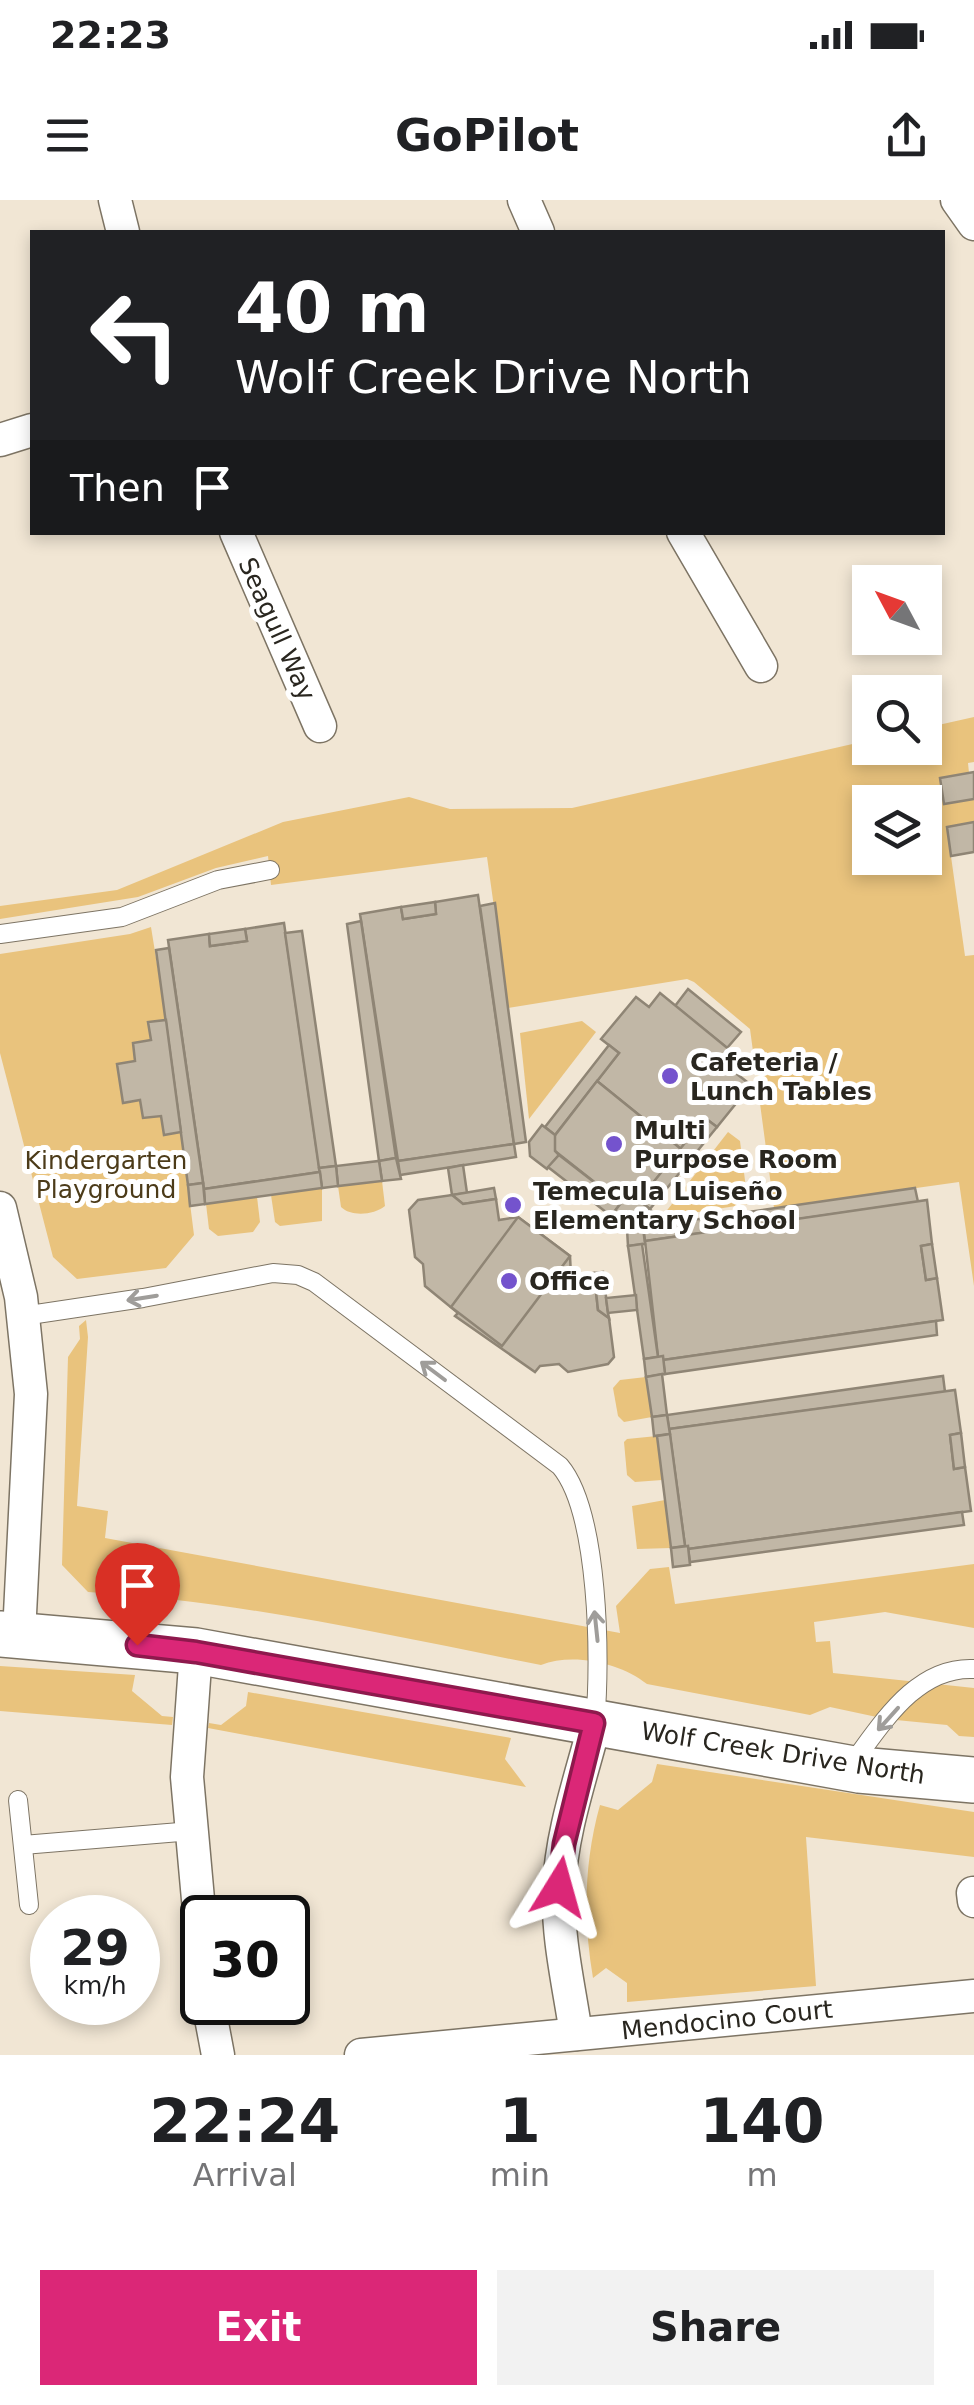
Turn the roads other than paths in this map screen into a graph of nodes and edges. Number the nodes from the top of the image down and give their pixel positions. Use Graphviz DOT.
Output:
graph roads {
  1 [pos="114,200"];
  2 [pos="524,200"];
  3 [pos="958,200"];
  4 [pos="974,224"];
  5 [pos="122,230"];
  6 [pos="537,230"];
  7 [pos="30,431"];
  8 [pos="0,440"];
  9 [pos="237,535"];
  10 [pos="685,535"];
  11 [pos="761,666"];
  12 [pos="320,726"];
  13 [pos="270,870"];
  14 [pos="0,934"];
  15 [pos="0,1208"];
  16 [pos="23,1316"];
  17 [pos="9,1634"];
  18 [pos="196,1652"];
  19 [pos="974,1670"];
  20 [pos="594,1723"];
  21 [pos="848,1768"];
  22 [pos="974,1780"];
  23 [pos="18,1800"];
  24 [pos="192,1830"];
  25 [pos="23,1845"];
  26 [pos="974,1893"];
  27 [pos="198,1895"];
  28 [pos="974,1901"];
  29 [pos="29,1904"];
  30 [pos="974,1996"];
  31 [pos="212,2025"];
  32 [pos="576,2034"];
  33 [pos="218,2055"];
  34 [pos="361,2055"];
  1 -- 5 [label="street"];
  2 -- 6 [label="street"];
  3 -- 4 [label="street"];
  7 -- 8 [label="street"];
  9 -- 12 [label="street, Seagull Way"];
  10 -- 11 [label="street"];
  13 -- 14 [label="lane"];
  15 -- 16 [label="street"];
  16 -- 17 [label="street"];
  20 -- 16 [label="lane, one-way"];
  17 -- 18 [label="street, Wolf Creek Drive North"];
  18 -- 20 [label="street, Wolf Creek Drive North"];
  18 -- 24 [label="street"];
  19 -- 21 [label="lane, one-way"];
  20 -- 21 [label="street, Wolf Creek Drive North"];
  20 -- 32 [label="street"];
  21 -- 22 [label="street, Wolf Creek Drive North"];
  23 -- 25 [label="lane"];
  24 -- 25 [label="lane"];
  24 -- 27 [label="street"];
  25 -- 29 [label="lane"];
  26 -- 28 [label="street"];
  30 -- 32 [label="street, Mendocino Court"];
  31 -- 33 [label="street"];
  32 -- 34 [label="street, Mendocino Court"];
}
